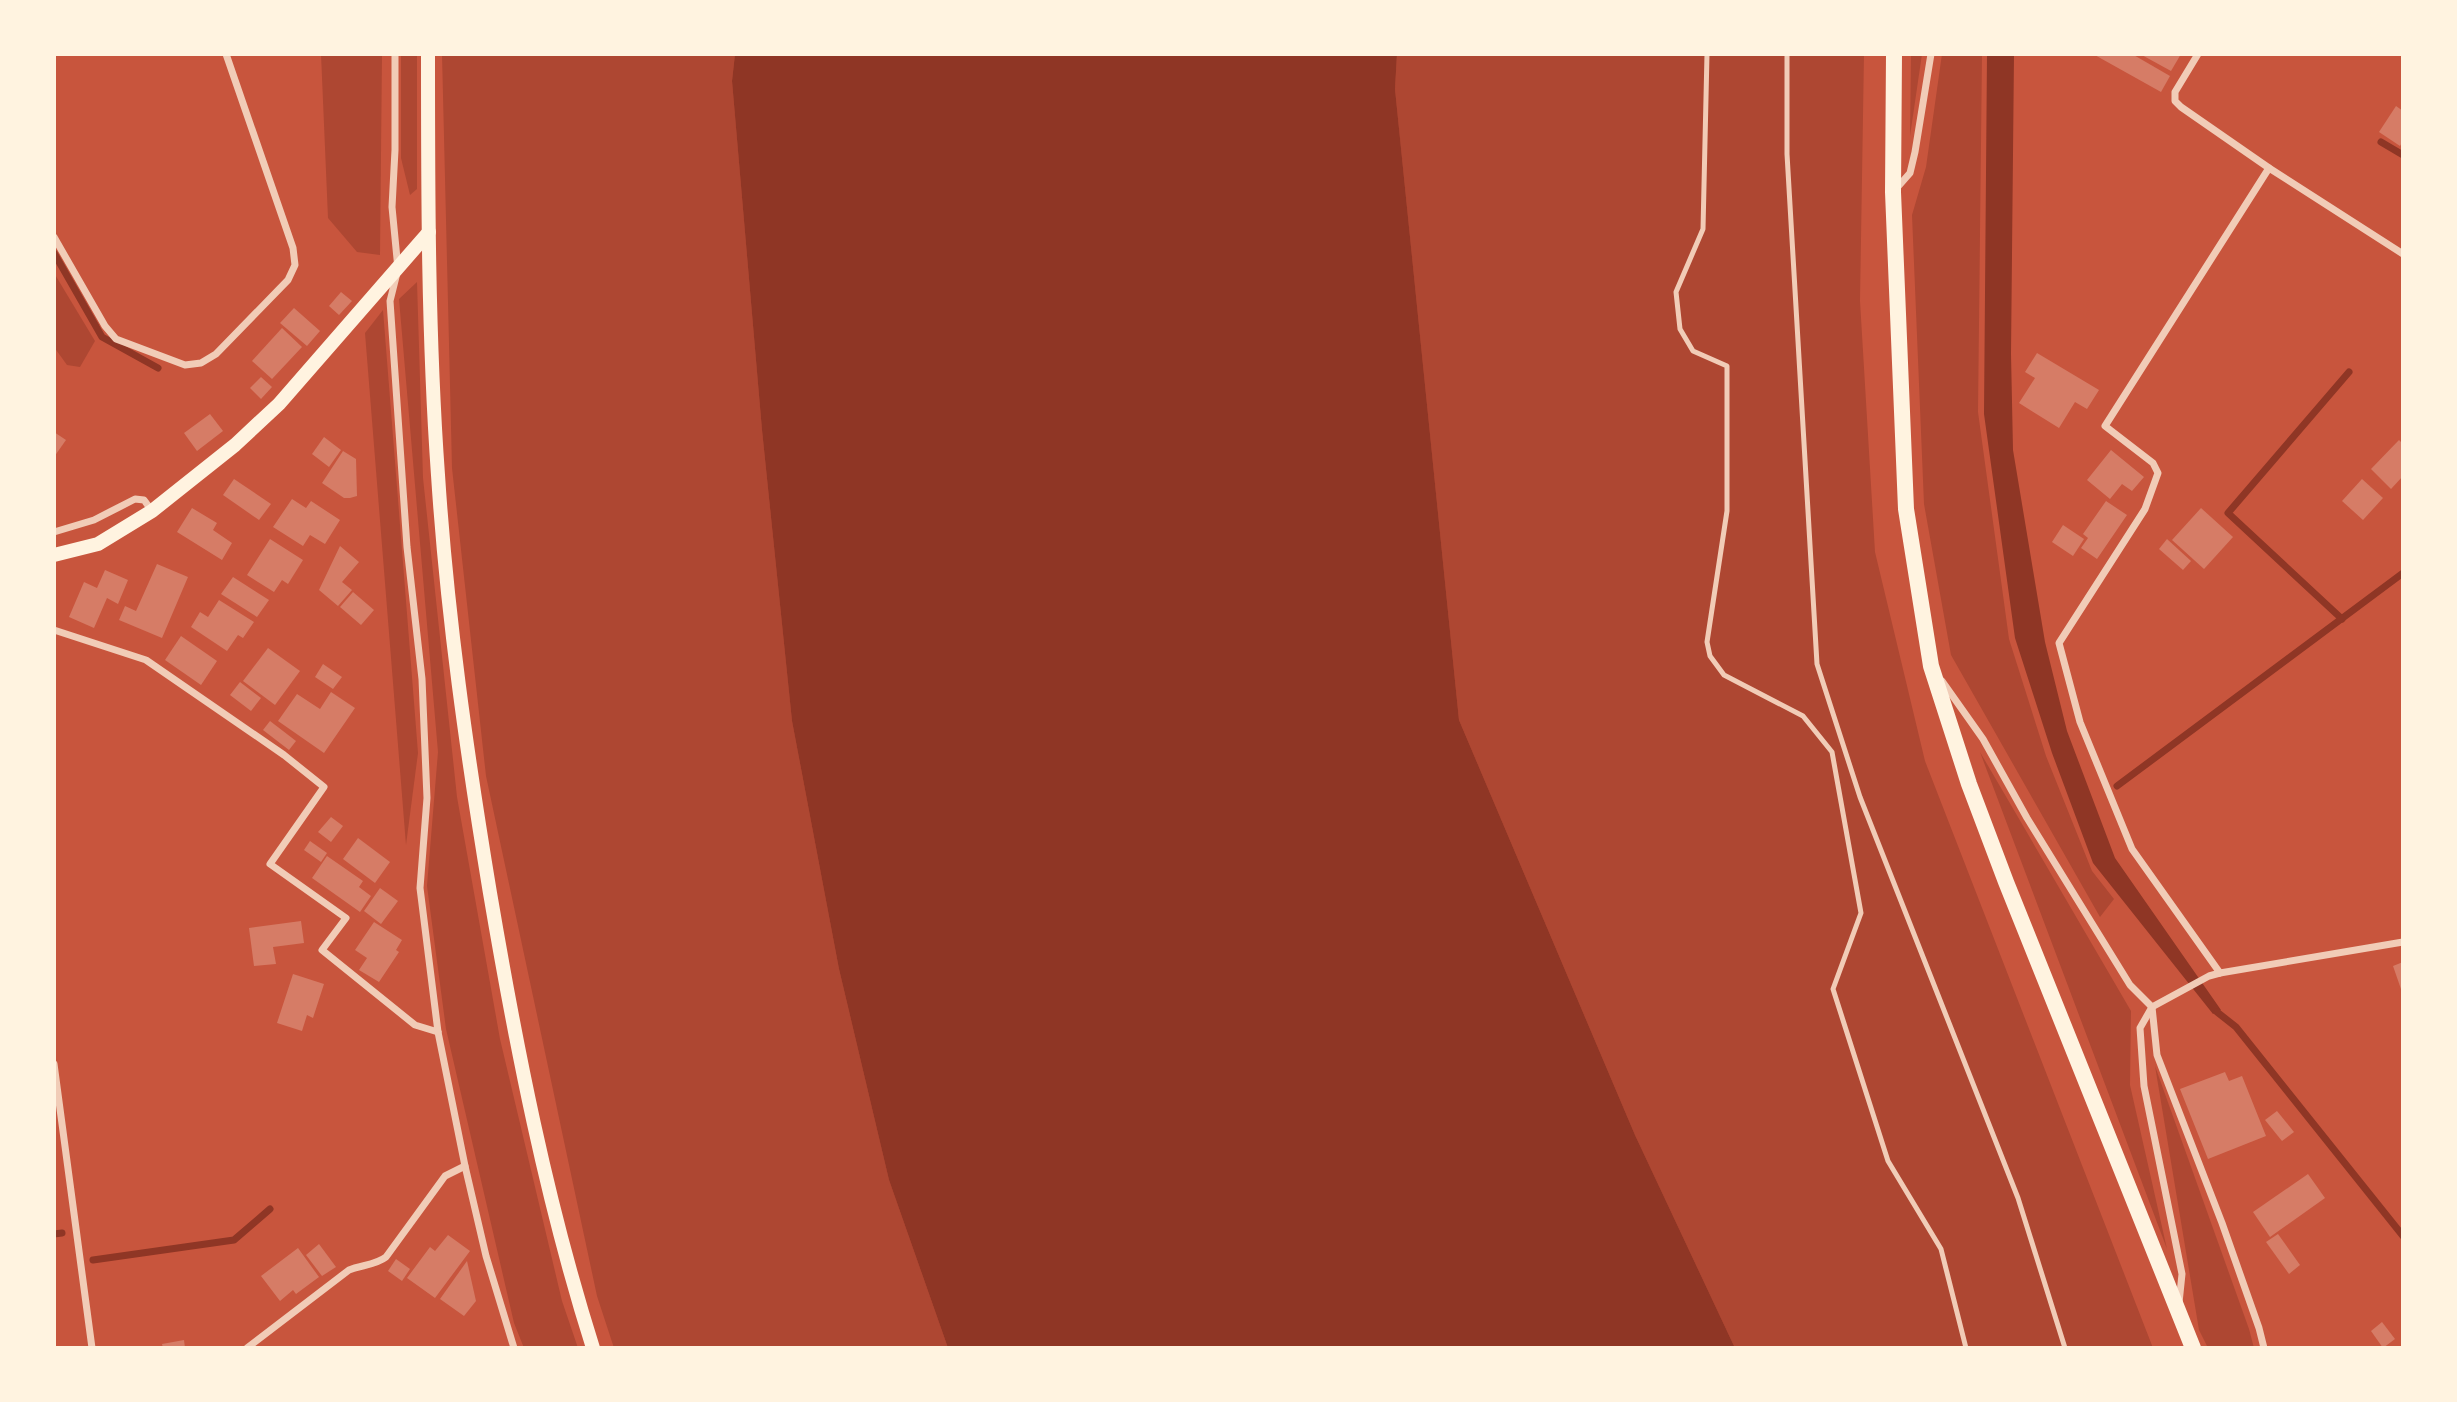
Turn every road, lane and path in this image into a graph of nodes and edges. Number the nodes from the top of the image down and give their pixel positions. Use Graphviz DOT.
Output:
graph roads {
  1 [pos="226,54"];
  2 [pos="395,54"];
  3 [pos="428,54"];
  4 [pos="1707,54"];
  5 [pos="1787,54"];
  6 [pos="1894,54"];
  7 [pos="1931,54"];
  8 [pos="2197,54"];
  9 [pos="2269,168"];
  10 [pos="1893,192"];
  11 [pos="429,232"];
  12 [pos="54,237"];
  13 [pos="2403,254"];
  14 [pos="398,269"];
  15 [pos="152,511"];
  16 [pos="54,531"];
  17 [pos="54,555"];
  18 [pos="54,630"];
  19 [pos="1931,666"];
  20 [pos="2403,943"];
  21 [pos="2220,973"];
  22 [pos="2152,1007"];
  23 [pos="438,1032"];
  24 [pos="54,1064"];
  25 [pos="465,1166"];
  26 [pos="2178,1315"];
  27 [pos="92,1348"];
  28 [pos="247,1348"];
  29 [pos="514,1348"];
  30 [pos="593,1348"];
  31 [pos="1966,1348"];
  32 [pos="2065,1348"];
  33 [pos="2193,1348"];
  34 [pos="2263,1348"];
  1 -- 12 [label="street"];
  2 -- 14 [label="street"];
  3 -- 11 [label="main road"];
  4 -- 31 [label="lane"];
  5 -- 32 [label="lane"];
  6 -- 10 [label="main road"];
  7 -- 10 [label="street"];
  8 -- 9 [label="street"];
  9 -- 13 [label="street"];
  9 -- 21 [label="street"];
  10 -- 19 [label="main road"];
  11 -- 14 [label="main road"];
  11 -- 30 [label="main road"];
  14 -- 15 [label="main road"];
  14 -- 23 [label="street"];
  15 -- 16 [label="street"];
  15 -- 17 [label="main road"];
  18 -- 23 [label="street"];
  19 -- 22 [label="street"];
  19 -- 26 [label="main road"];
  20 -- 21 [label="street"];
  21 -- 22 [label="street"];
  22 -- 26 [label="street"];
  22 -- 34 [label="street"];
  23 -- 25 [label="street"];
  24 -- 27 [label="street"];
  25 -- 28 [label="street"];
  25 -- 29 [label="street"];
  26 -- 33 [label="main road"];
}
